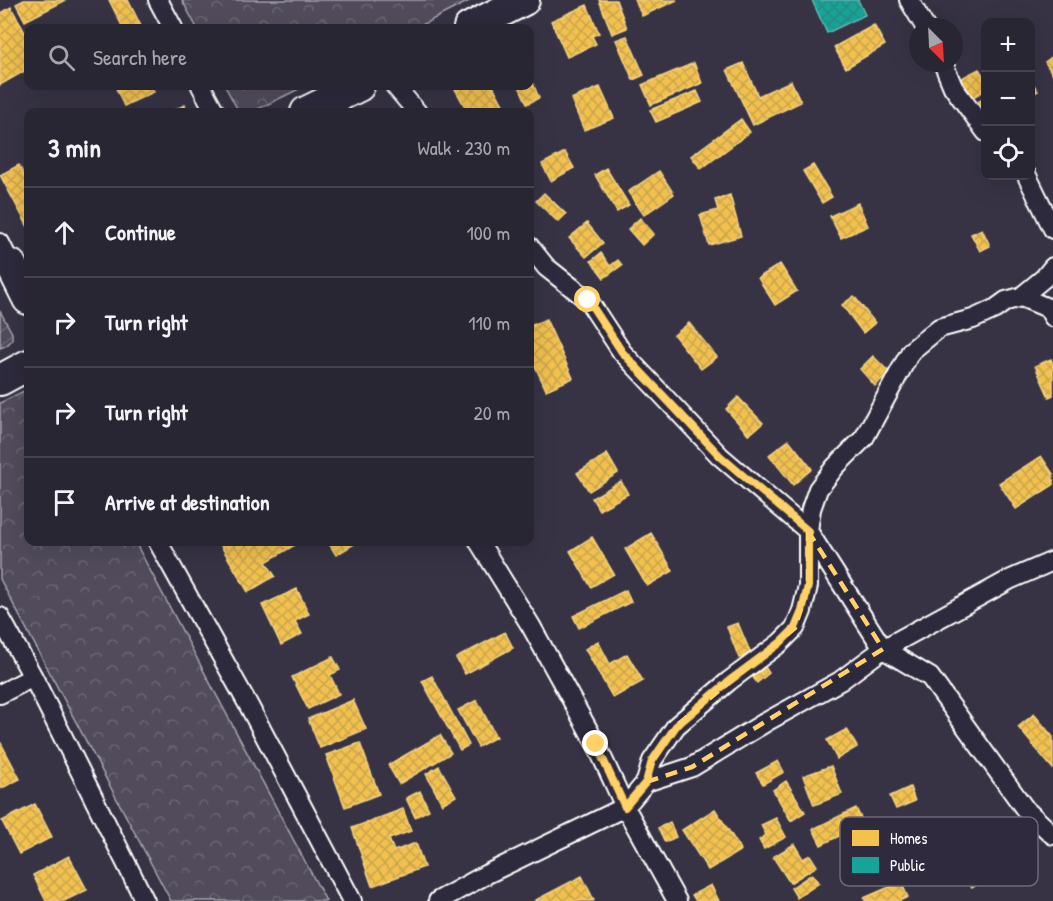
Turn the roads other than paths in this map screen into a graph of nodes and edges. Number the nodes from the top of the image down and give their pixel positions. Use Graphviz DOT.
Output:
graph roads {
  1 [pos="158,0"];
  2 [pos="524,0"];
  3 [pos="909,0"];
  4 [pos="920,18"];
  5 [pos="171,24"];
  6 [pos="477,24"];
  7 [pos="947,72"];
  8 [pos="203,90"];
  9 [pos="351,90"];
  10 [pos="398,90"];
  11 [pos="213,108"];
  12 [pos="314,108"];
  13 [pos="413,108"];
  14 [pos="982,126"];
  15 [pos="1029,180"];
  16 [pos="1053,229"];
  17 [pos="534,252"];
  18 [pos="10,259"];
  19 [pos="1053,267"];
  20 [pos="24,290"];
  21 [pos="1021,297"];
  22 [pos="1053,317"];
  23 [pos="24,367"];
  24 [pos="0,380"];
  25 [pos="808,531"];
  26 [pos="160,546"];
  27 [pos="481,546"];
  28 [pos="1053,561"];
  29 [pos="0,617"];
  30 [pos="883,649"];
  31 [pos="33,677"];
  32 [pos="0,694"];
  33 [pos="646,782"];
  34 [pos="625,807"];
  35 [pos="1034,817"];
  36 [pos="1038,821"];
  37 [pos="1053,835"];
  38 [pos="145,901"];
  39 [pos="352,901"];
  40 [pos="438,901"];
  41 [pos="677,901"];
  1 -- 5 [label="street"];
  2 -- 6 [label="main road"];
  3 -- 4 [label="street"];
  7 -- 14 [label="street"];
  8 -- 11 [label="street"];
  9 -- 12 [label="main road"];
  10 -- 13 [label="street"];
  15 -- 16 [label="street"];
  17 -- 25 [label="street"];
  18 -- 20 [label="main road"];
  19 -- 21 [label="street"];
  21 -- 22 [label="street"];
  21 -- 25 [label="street"];
  23 -- 24 [label="main road"];
  25 -- 30 [label="street"];
  25 -- 33 [label="street"];
  26 -- 39 [label="street"];
  27 -- 34 [label="street"];
  28 -- 30 [label="street"];
  29 -- 31 [label="street"];
  30 -- 33 [label="street"];
  30 -- 35 [label="street"];
  31 -- 32 [label="street"];
  31 -- 38 [label="street"];
  33 -- 34 [label="street"];
  34 -- 40 [label="street"];
  34 -- 41 [label="street"];
  36 -- 37 [label="street"];
}
